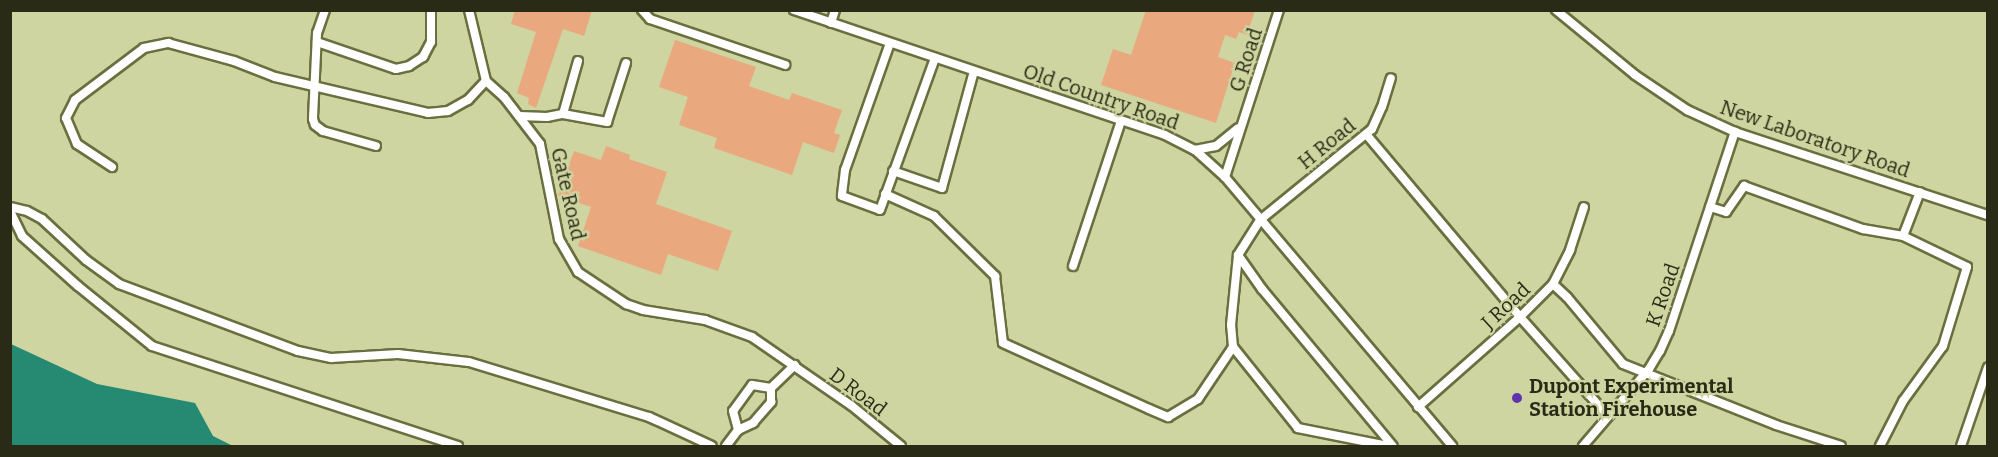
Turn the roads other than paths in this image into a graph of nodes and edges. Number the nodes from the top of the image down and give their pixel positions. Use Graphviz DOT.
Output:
graph roads {
  1 [pos="325,10"];
  2 [pos="431,10"];
  3 [pos="469,10"];
  4 [pos="642,10"];
  5 [pos="794,10"];
  6 [pos="835,10"];
  7 [pos="1279,10"];
  8 [pos="1556,10"];
  9 [pos="831,23"];
  10 [pos="317,42"];
  11 [pos="890,43"];
  12 [pos="935,58"];
  13 [pos="578,61"];
  14 [pos="626,63"];
  15 [pos="785,65"];
  16 [pos="974,71"];
  17 [pos="1391,78"];
  18 [pos="486,81"];
  19 [pos="316,86"];
  20 [pos="563,114"];
  21 [pos="519,116"];
  22 [pos="1243,120"];
  23 [pos="1121,121"];
  24 [pos="1735,132"];
  25 [pos="1366,134"];
  26 [pos="376,146"];
  27 [pos="1195,150"];
  28 [pos="112,168"];
  29 [pos="893,171"];
  30 [pos="1225,177"];
  31 [pos="1920,192"];
  32 [pos="885,194"];
  33 [pos="1584,207"];
  34 [pos="1710,207"];
  35 [pos="10,209"];
  36 [pos="1988,215"];
  37 [pos="1260,220"];
  38 [pos="1904,236"];
  39 [pos="1238,255"];
  40 [pos="1073,266"];
  41 [pos="1553,284"];
  42 [pos="1520,317"];
  43 [pos="1233,347"];
  44 [pos="795,365"];
  45 [pos="1988,367"];
  46 [pos="1645,374"];
  47 [pos="771,388"];
  48 [pos="1418,407"];
  49 [pos="1608,416"];
  50 [pos="738,430"];
  51 [pos="458,447"];
  52 [pos="712,447"];
  53 [pos="726,447"];
  54 [pos="901,447"];
  55 [pos="1388,447"];
  56 [pos="1394,447"];
  57 [pos="1452,447"];
  58 [pos="1583,447"];
  59 [pos="1841,447"];
  60 [pos="1880,447"];
  61 [pos="1961,447"];
  1 -- 10 [label="lane"];
  2 -- 10 [label="lane"];
  3 -- 18 [label="lane, Gate Road"];
  4 -- 15 [label="lane"];
  5 -- 9 [label="lane, Old Country Road"];
  6 -- 9 [label="lane"];
  7 -- 22 [label="lane, G Road"];
  8 -- 24 [label="lane, New Laboratory Road"];
  9 -- 11 [label="lane, Old Country Road"];
  10 -- 19 [label="lane"];
  11 -- 12 [label="lane, Old Country Road"];
  11 -- 32 [label="lane"];
  12 -- 16 [label="lane, Old Country Road"];
  12 -- 29 [label="lane"];
  13 -- 20 [label="lane"];
  14 -- 20 [label="lane"];
  16 -- 23 [label="lane, Old Country Road"];
  16 -- 29 [label="lane"];
  17 -- 25 [label="lane, H Road"];
  18 -- 19 [label="lane"];
  18 -- 21 [label="lane, Gate Road"];
  19 -- 26 [label="lane"];
  19 -- 28 [label="lane"];
  20 -- 21 [label="lane"];
  21 -- 44 [label="lane, Gate Road"];
  22 -- 27 [label="lane"];
  22 -- 30 [label="lane, G Road"];
  23 -- 27 [label="lane, Old Country Road"];
  23 -- 40 [label="lane"];
  24 -- 31 [label="lane, New Laboratory Road"];
  24 -- 34 [label="lane, K Road"];
  25 -- 37 [label="lane, H Road"];
  25 -- 42 [label="lane"];
  27 -- 30 [label="lane, Old Country Road"];
  29 -- 32 [label="lane"];
  30 -- 37 [label="lane, Old Country Road"];
  31 -- 36 [label="lane, New Laboratory Road"];
  31 -- 38 [label="lane"];
  32 -- 43 [label="lane"];
  33 -- 41 [label="lane, J Road"];
  34 -- 38 [label="lane"];
  34 -- 46 [label="lane, K Road"];
  35 -- 51 [label="lane"];
  35 -- 52 [label="lane"];
  37 -- 39 [label="lane, H Road"];
  37 -- 48 [label="lane, Old Country Road"];
  38 -- 60 [label="lane"];
  39 -- 43 [label="lane"];
  39 -- 56 [label="lane"];
  41 -- 42 [label="lane, J Road"];
  41 -- 46 [label="lane"];
  42 -- 48 [label="lane, J Road"];
  42 -- 49 [label="lane"];
  43 -- 55 [label="lane"];
  44 -- 47 [label="lane"];
  44 -- 54 [label="lane, D Road"];
  45 -- 61 [label="lane"];
  46 -- 49 [label="lane, K Road"];
  46 -- 59 [label="lane"];
  47 -- 50 [label="lane"];
  47 -- 50 [label="lane"];
  48 -- 57 [label="lane, Old Country Road"];
  49 -- 58 [label="lane, K Road"];
  50 -- 53 [label="lane"];
}
